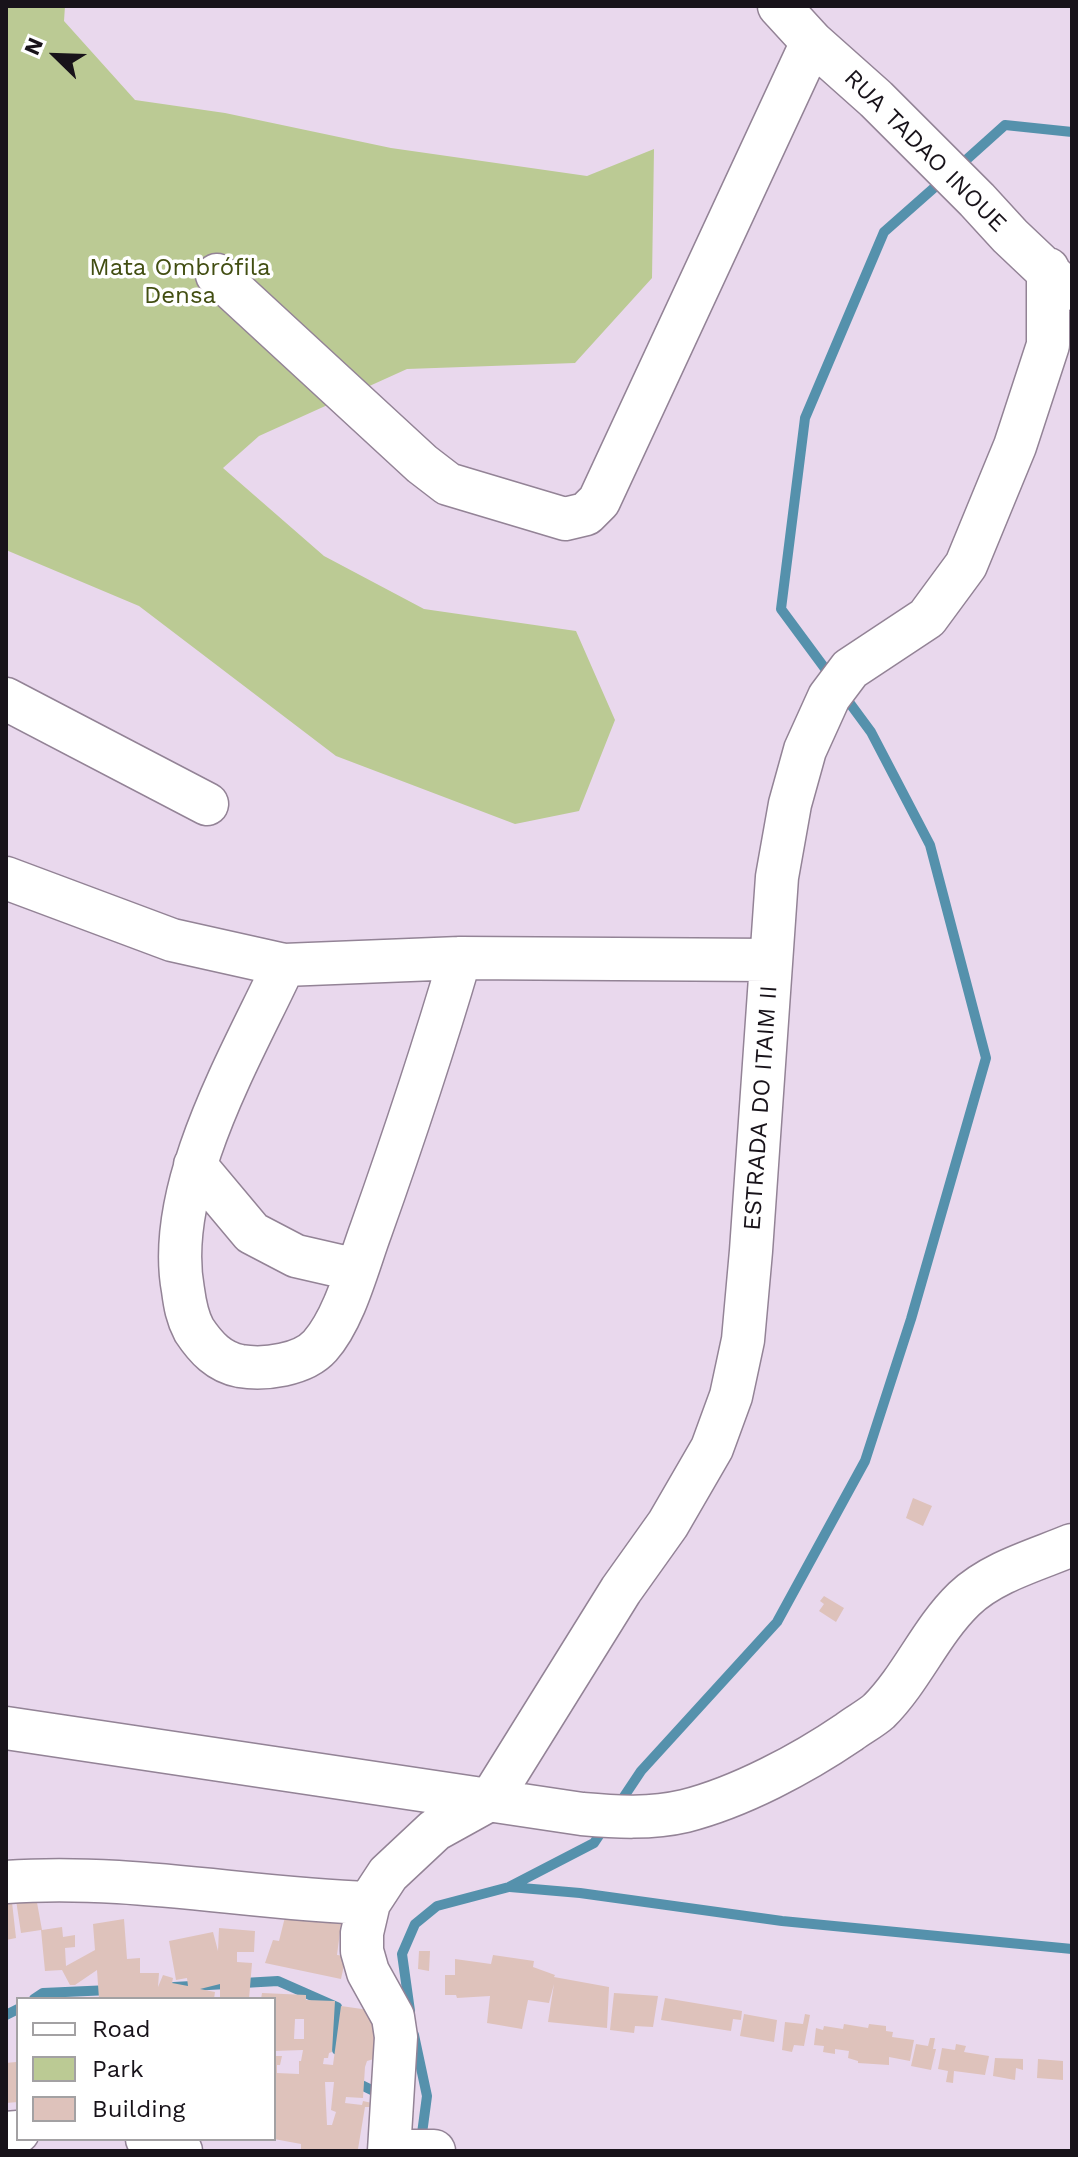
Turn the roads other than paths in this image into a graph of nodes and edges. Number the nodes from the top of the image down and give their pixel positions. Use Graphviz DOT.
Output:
graph roads {
  1 [pos="779,6"];
  2 [pos="812,42"];
  3 [pos="217,275"];
  4 [pos="1060,282"];
  5 [pos="6,699"];
  6 [pos="207,804"];
  7 [pos="6,878"];
  8 [pos="460,958"];
  9 [pos="771,960"];
  10 [pos="284,965"];
  11 [pos="195,1165"];
  12 [pos="357,1270"];
  13 [pos="1072,1545"];
  14 [pos="6,1728"];
  15 [pos="491,1799"];
  16 [pos="6,1882"];
  17 [pos="369,1903"];
  18 [pos="153,2141"];
  19 [pos="427,2150"];
  20 [pos="181,2151"];
  21 [pos="389,2151"];
  22 [pos="408,2151"];
  23 [pos="434,2151"];
  1 -- 2 [label="street, RUA TADAO INOUE"];
  2 -- 3 [label="street"];
  2 -- 4 [label="street, RUA TADAO INOUE"];
  4 -- 9 [label="street, ESTRADA DO ITAIM II"];
  5 -- 6 [label="street"];
  7 -- 10 [label="street"];
  8 -- 9 [label="street"];
  8 -- 10 [label="street"];
  8 -- 12 [label="street"];
  9 -- 15 [label="street, ESTRADA DO ITAIM II"];
  10 -- 11 [label="street"];
  11 -- 12 [label="street"];
  11 -- 12 [label="street"];
  13 -- 15 [label="street"];
  14 -- 15 [label="street"];
  15 -- 17 [label="street, ESTRADA DO ITAIM II"];
  16 -- 17 [label="street"];
  17 -- 21 [label="street"];
  18 -- 20 [label="street"];
  19 -- 22 [label="street"];
  19 -- 23 [label="street"];
}
